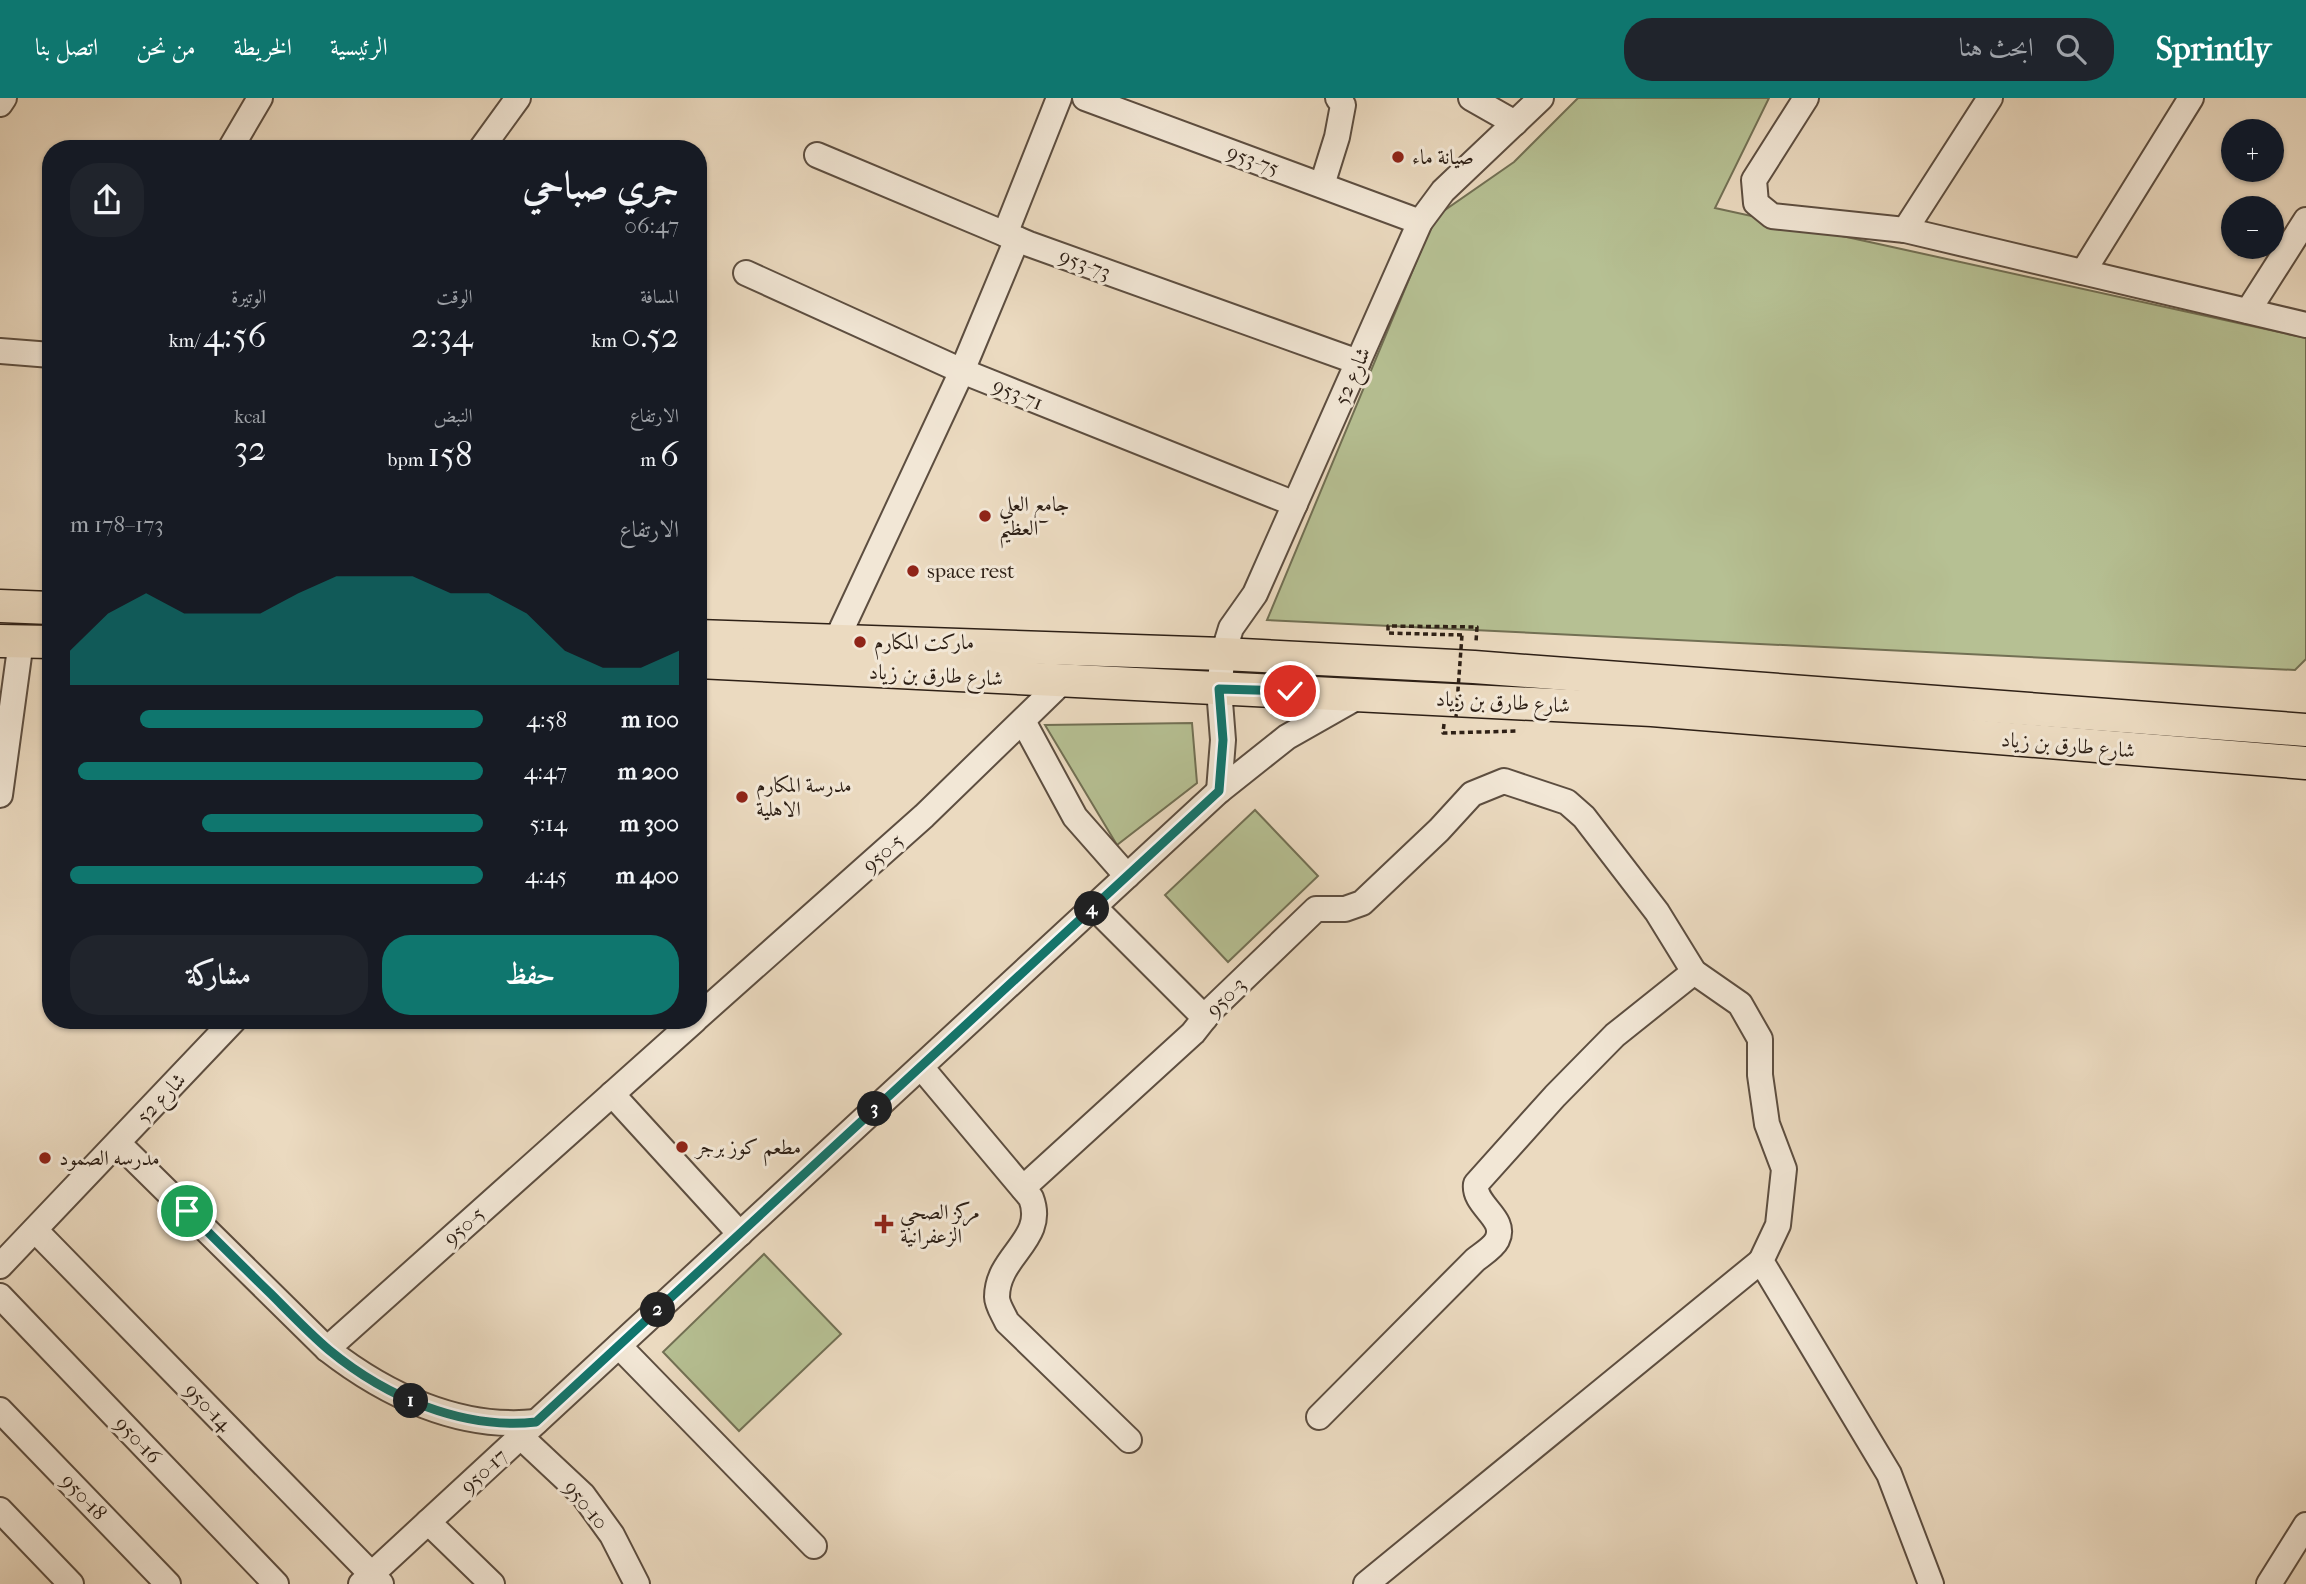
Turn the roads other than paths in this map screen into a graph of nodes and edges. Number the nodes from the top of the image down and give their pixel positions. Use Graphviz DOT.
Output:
graph roads {
  1 [pos="4,98"];
  2 [pos="260,98"];
  3 [pos="518,98"];
  4 [pos="1059,98"];
  5 [pos="1085,98"];
  6 [pos="1338,98"];
  7 [pos="1471,98"];
  8 [pos="1541,98"];
  9 [pos="1807,98"];
  10 [pos="1990,98"];
  11 [pos="2191,98"];
  12 [pos="0,104"];
  13 [pos="1121,104"];
  14 [pos="1515,123"];
  15 [pos="235,140"];
  16 [pos="488,140"];
  17 [pos="817,155"];
  18 [pos="1322,185"];
  19 [pos="2306,220"];
  20 [pos="1420,222"];
  21 [pos="1905,230"];
  22 [pos="1011,237"];
  23 [pos="2083,272"];
  24 [pos="746,273"];
  25 [pos="2248,311"];
  26 [pos="2306,325"];
  27 [pos="0,351"];
  28 [pos="42,354"];
  29 [pos="1359,362"];
  30 [pos="962,371"];
  31 [pos="1295,505"];
  32 [pos="0,606"];
  33 [pos="42,608"];
  34 [pos="707,635"];
  35 [pos="836,640"];
  36 [pos="24,641"];
  37 [pos="1223,654"];
  38 [pos="707,662"];
  39 [pos="1062,682"];
  40 [pos="1219,689"];
  41 [pos="1362,694"];
  42 [pos="1023,721"];
  43 [pos="2306,730"];
  44 [pos="2306,763"];
  45 [pos="1219,791"];
  46 [pos="0,795"];
  47 [pos="1127,877"];
  48 [pos="1094,907"];
  49 [pos="1695,972"];
  50 [pos="707,1009"];
  51 [pos="1205,1018"];
  52 [pos="226,1029"];
  53 [pos="685,1029"];
  54 [pos="921,1067"];
  55 [pos="612,1094"];
  56 [pos="118,1143"];
  57 [pos="1023,1188"];
  58 [pos="35,1230"];
  59 [pos="740,1234"];
  60 [pos="4,1254"];
  61 [pos="1761,1261"];
  62 [pos="0,1296"];
  63 [pos="619,1346"];
  64 [pos="327,1349"];
  65 [pos="0,1410"];
  66 [pos="1319,1417"];
  67 [pos="528,1429"];
  68 [pos="1129,1440"];
  69 [pos="0,1510"];
  70 [pos="429,1522"];
  71 [pos="2306,1525"];
  72 [pos="814,1546"];
  73 [pos="371,1581"];
  74 [pos="71,1584"];
  75 [pos="168,1584"];
  76 [pos="276,1584"];
  77 [pos="492,1584"];
  78 [pos="637,1584"];
  79 [pos="1366,1584"];
  80 [pos="1931,1584"];
  81 [pos="2269,1584"];
  1 -- 12 [label="street"];
  2 -- 15 [label="street"];
  3 -- 16 [label="street"];
  4 -- 22 [label="street"];
  5 -- 13 [label="street, 953-75"];
  6 -- 18 [label="street"];
  7 -- 14 [label="street"];
  8 -- 14 [label="street, شارع 52"];
  9 -- 21 [label="street"];
  10 -- 21 [label="street"];
  11 -- 23 [label="street"];
  13 -- 18 [label="street, 953-75"];
  14 -- 20 [label="street, شارع 52"];
  17 -- 22 [label="street, 953-73"];
  18 -- 20 [label="street, 953-75"];
  19 -- 25 [label="street"];
  20 -- 29 [label="street, شارع 52"];
  21 -- 23 [label="street"];
  22 -- 29 [label="street, 953-73"];
  22 -- 30 [label="street"];
  23 -- 25 [label="street"];
  24 -- 30 [label="street, 953-71"];
  25 -- 26 [label="street"];
  27 -- 28 [label="street"];
  29 -- 31 [label="street, شارع 52"];
  30 -- 31 [label="street, 953-71"];
  30 -- 35 [label="street"];
  31 -- 37 [label="street, شارع 52"];
  32 -- 33 [label="main road"];
  34 -- 35 [label="main road, شارع طارق بن زياد"];
  35 -- 37 [label="main road, شارع طارق بن زياد"];
  36 -- 46 [label="street"];
  37 -- 40 [label="street, شارع 52"];
  37 -- 43 [label="main road, شارع طارق بن زياد"];
  38 -- 39 [label="main road, شارع طارق بن زياد"];
  39 -- 40 [label="main road, شارع طارق بن زياد"];
  39 -- 42 [label="street, 950-5"];
  40 -- 41 [label="main road, شارع طارق بن زياد"];
  40 -- 45 [label="street, شارع 52"];
  41 -- 44 [label="main road, شارع طارق بن زياد"];
  41 -- 45 [label="street, 950-17"];
  42 -- 47 [label="street"];
  42 -- 50 [label="street, 950-5"];
  45 -- 47 [label="street, 950-17"];
  47 -- 48 [label="street, 950-17"];
  48 -- 51 [label="street"];
  48 -- 54 [label="street, 950-17"];
  49 -- 51 [label="street, 950-3"];
  49 -- 61 [label="street"];
  49 -- 66 [label="street"];
  51 -- 57 [label="street, 950-3"];
  52 -- 56 [label="street, شارع 52"];
  53 -- 55 [label="street, 950-5"];
  54 -- 57 [label="street"];
  54 -- 59 [label="street, 950-17"];
  55 -- 59 [label="street"];
  55 -- 64 [label="street, 950-5"];
  56 -- 58 [label="street, شارع 52"];
  56 -- 64 [label="street"];
  57 -- 68 [label="street"];
  58 -- 60 [label="street, شارع 52"];
  58 -- 73 [label="street, 950-14"];
  59 -- 63 [label="street, 950-17"];
  61 -- 79 [label="street"];
  61 -- 80 [label="street"];
  62 -- 76 [label="street, 950-16"];
  63 -- 67 [label="street, 950-17"];
  63 -- 72 [label="street"];
  64 -- 67 [label="street"];
  65 -- 75 [label="street, 950-18"];
  67 -- 70 [label="street, 950-17"];
  67 -- 78 [label="street, 950-10"];
  69 -- 74 [label="street"];
  70 -- 73 [label="street, 950-17"];
  70 -- 77 [label="street"];
  71 -- 81 [label="street"];
}
